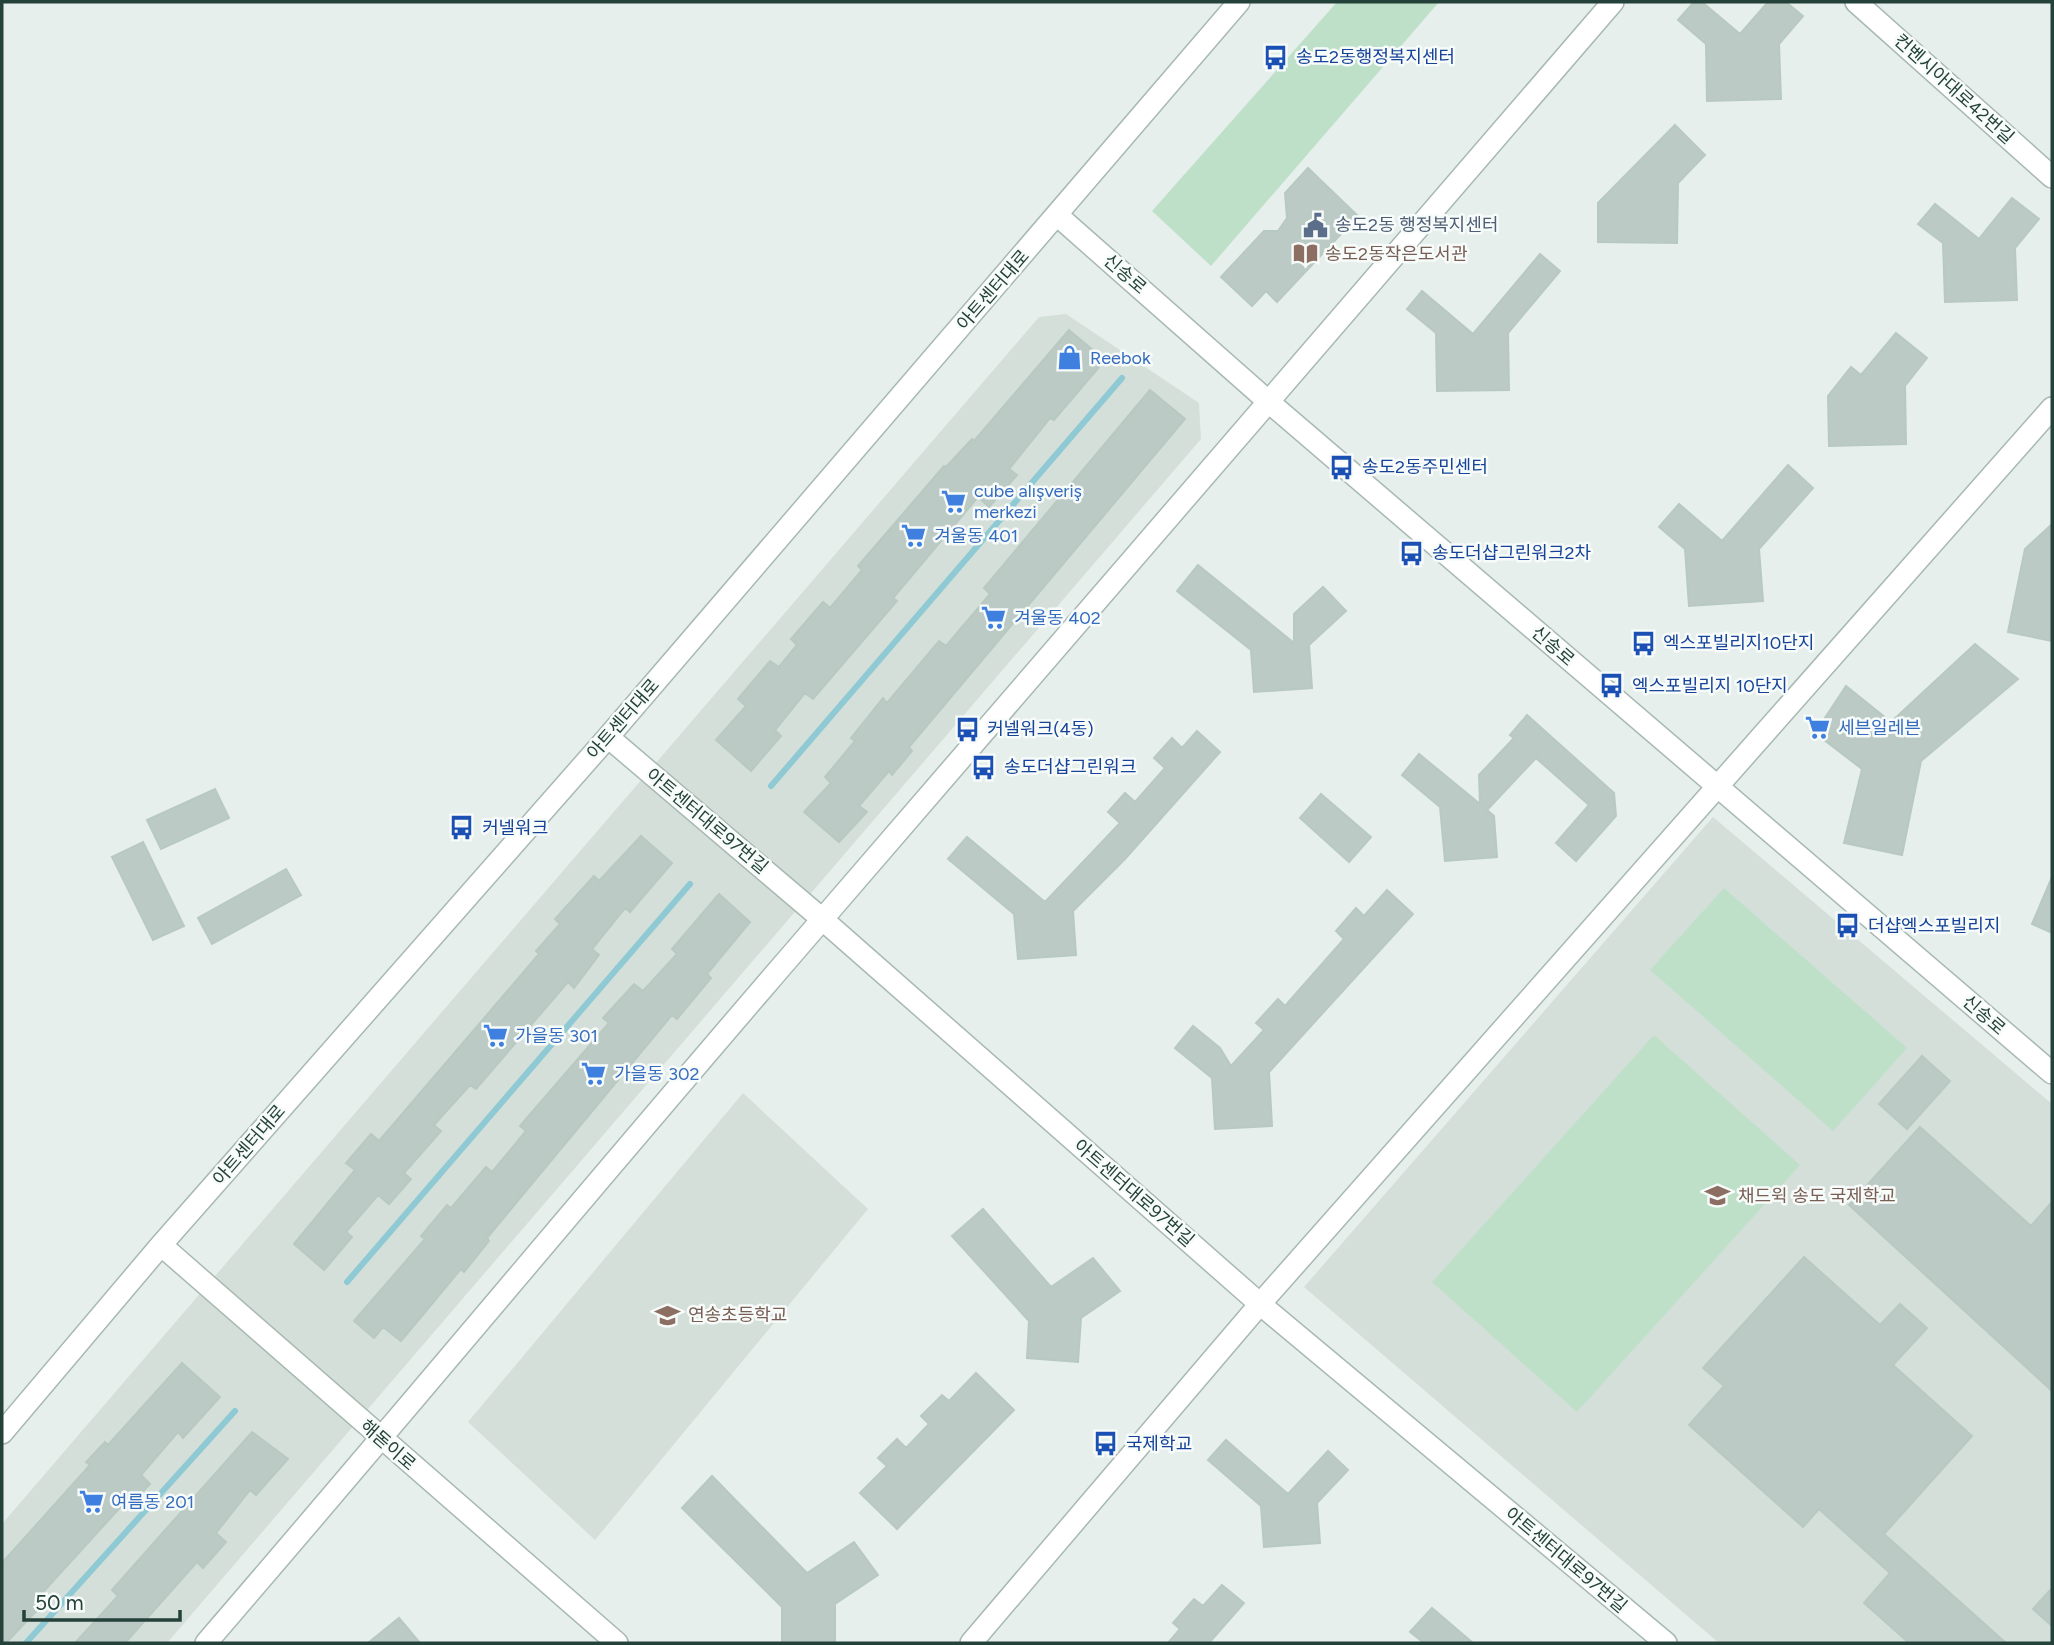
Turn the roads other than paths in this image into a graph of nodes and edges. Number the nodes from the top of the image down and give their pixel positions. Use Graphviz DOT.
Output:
graph roads {
  1 [pos="1239,2"];
  2 [pos="1613,2"];
  3 [pos="1856,2"];
  4 [pos="2052,177"];
  5 [pos="1057,215"];
  6 [pos="1270,403"];
  7 [pos="2052,408"];
  8 [pos="608,737"];
  9 [pos="1717,786"];
  10 [pos="822,919"];
  11 [pos="2052,1073"];
  12 [pos="161,1245"];
  13 [pos="1260,1304"];
  14 [pos="2,1433"];
  15 [pos="382,1440"];
  16 [pos="206,1643"];
  17 [pos="617,1643"];
  18 [pos="971,1643"];
  19 [pos="1666,1643"];
  1 -- 5 [label="street, 아트센터대로"];
  2 -- 6 [label="street"];
  3 -- 4 [label="street, 컨벤시아대로42번길"];
  5 -- 6 [label="street, 신송로"];
  5 -- 8 [label="street, 아트센터대로"];
  6 -- 9 [label="street, 신송로"];
  6 -- 10 [label="street"];
  7 -- 9 [label="street"];
  8 -- 10 [label="street, 아트센터대로97번길"];
  8 -- 12 [label="street, 아트센터대로"];
  9 -- 11 [label="street, 신송로"];
  9 -- 13 [label="street"];
  10 -- 13 [label="street, 아트센터대로97번길"];
  10 -- 15 [label="street"];
  12 -- 14 [label="street, 아트센터대로"];
  12 -- 15 [label="street, 해돋이로"];
  13 -- 18 [label="street"];
  13 -- 19 [label="street, 아트센터대로97번길"];
  15 -- 16 [label="street"];
  15 -- 17 [label="street, 해돋이로"];
}
